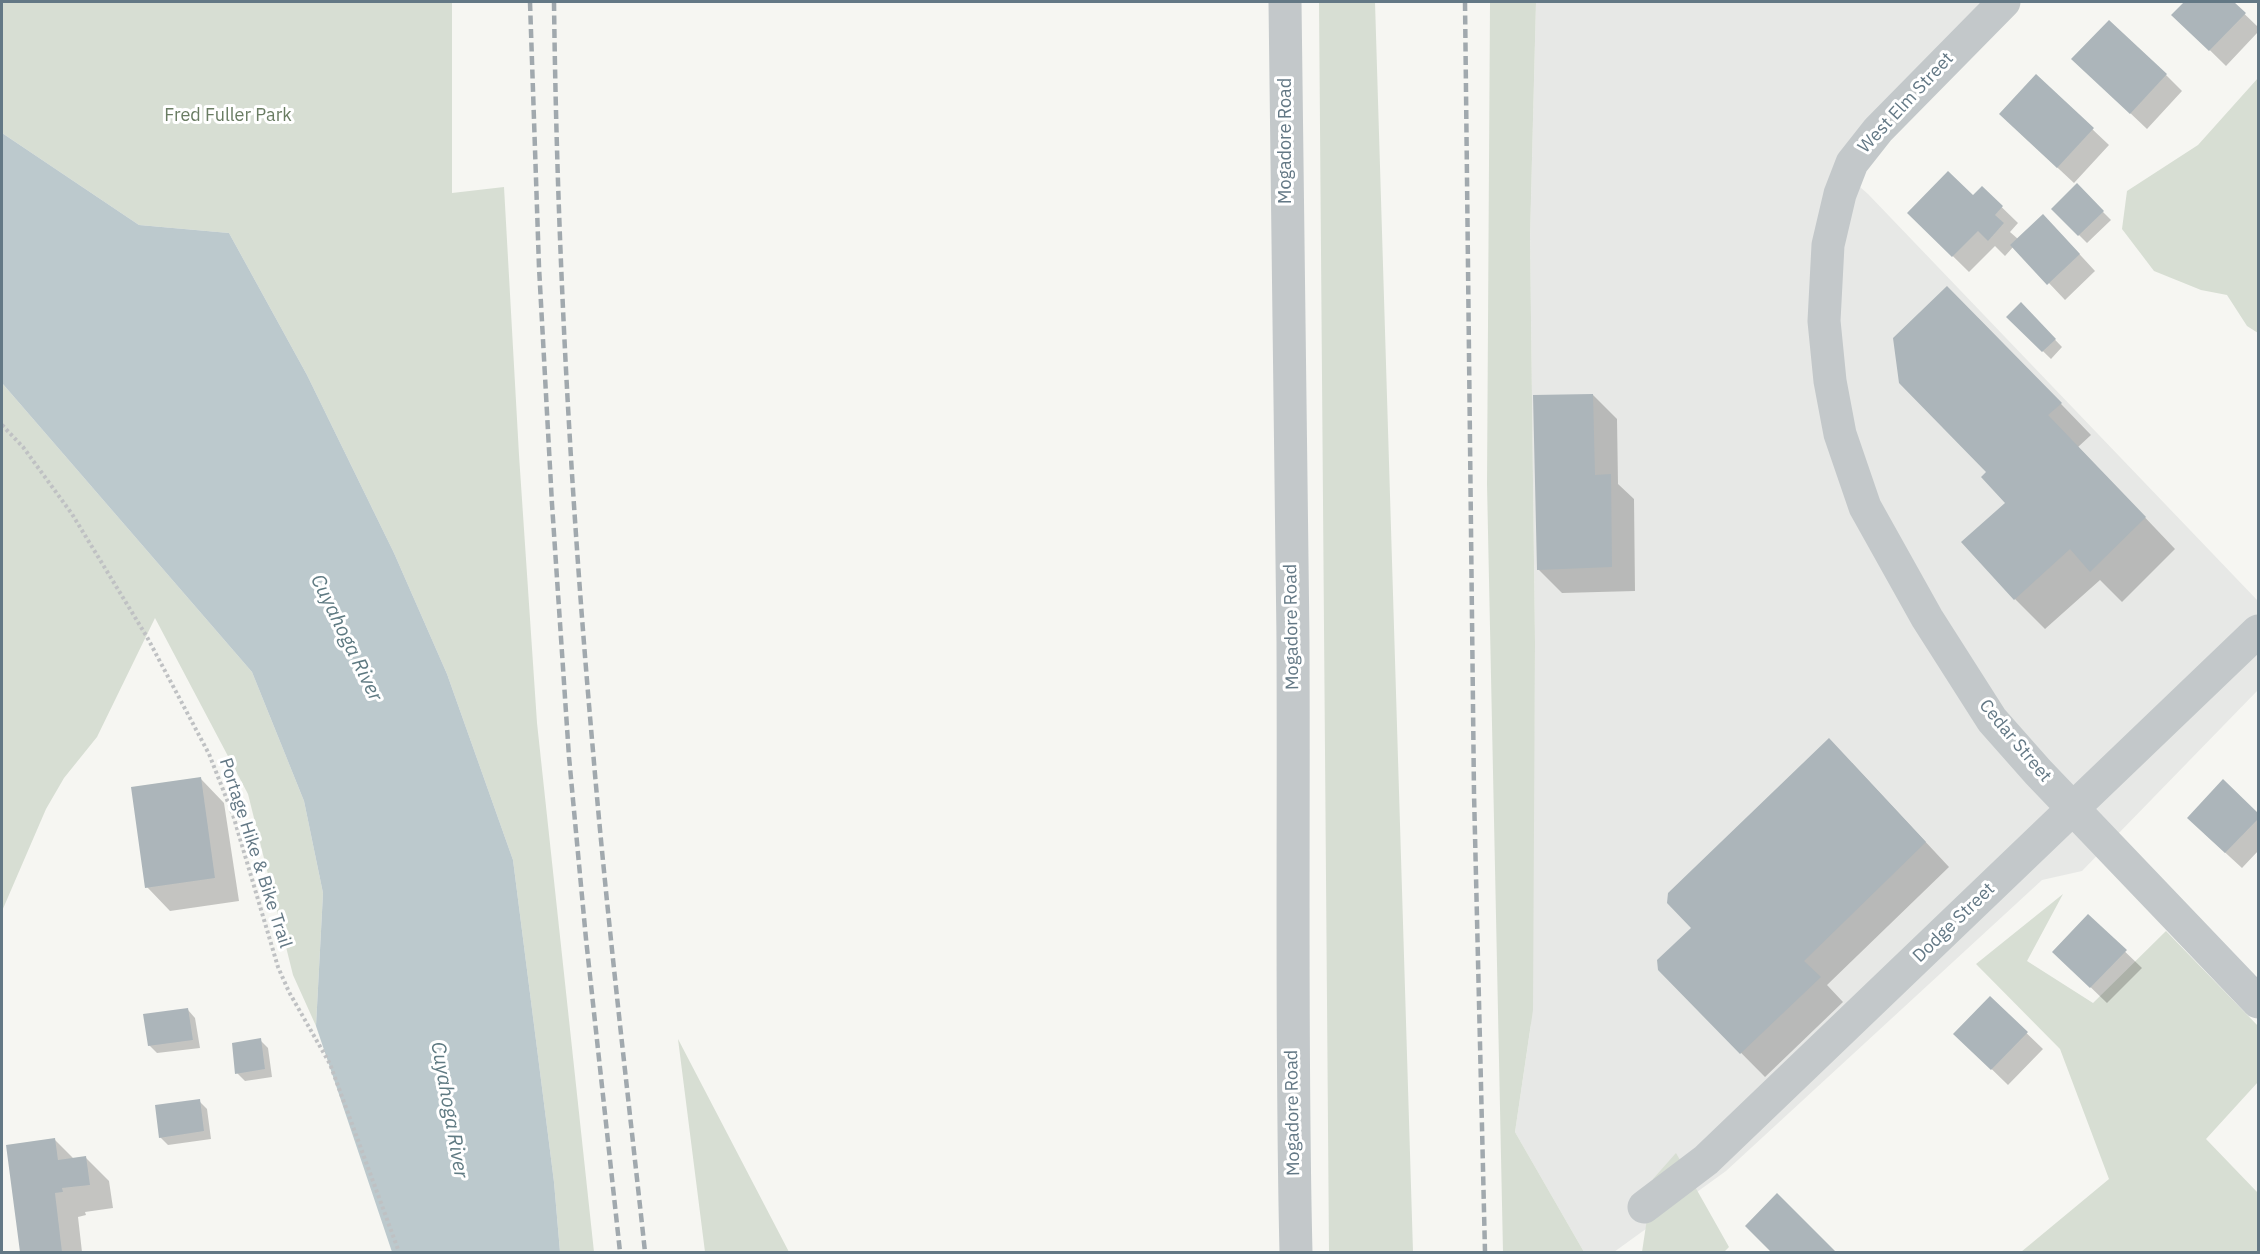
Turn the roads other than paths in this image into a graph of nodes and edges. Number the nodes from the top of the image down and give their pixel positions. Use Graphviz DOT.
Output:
graph roads {
  1 [pos="1286,2"];
  2 [pos="2004,2"];
  3 [pos="1840,434"];
  4 [pos="2259,632"];
  5 [pos="2074,808"];
  6 [pos="2259,1002"];
  7 [pos="1644,1207"];
  8 [pos="1296,1252"];
  1 -- 8 [label="street, Mogadore Road"];
  2 -- 3 [label="street, West Elm Street"];
  3 -- 5 [label="street, Cedar Street"];
  4 -- 5 [label="street, Dodge Street"];
  5 -- 6 [label="street, Cedar Street"];
  5 -- 7 [label="street, Dodge Street"];
}
